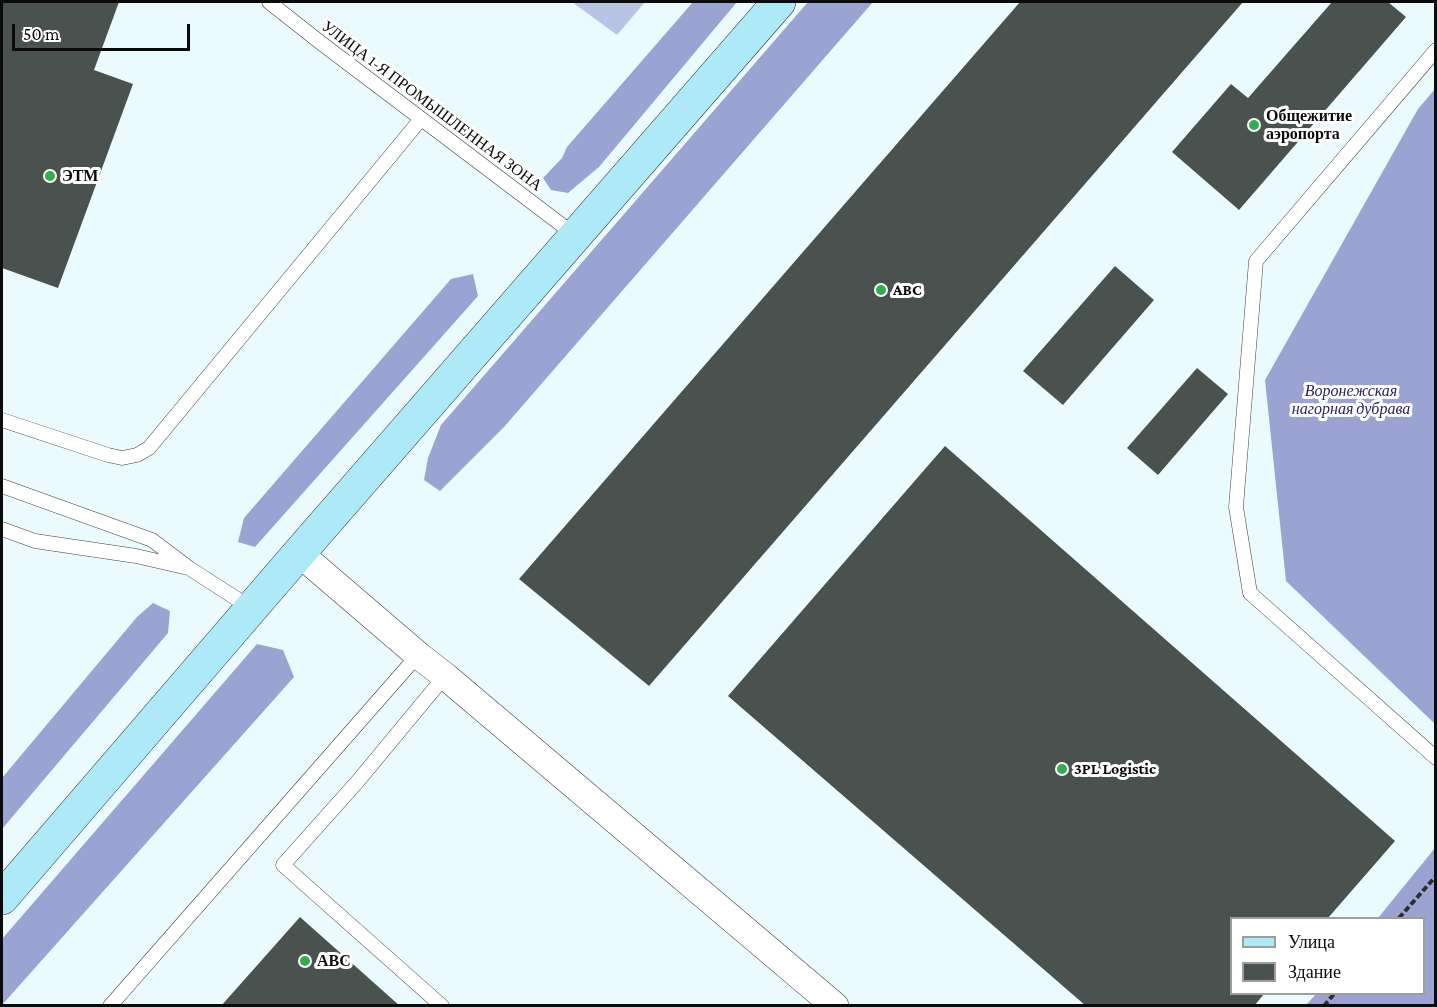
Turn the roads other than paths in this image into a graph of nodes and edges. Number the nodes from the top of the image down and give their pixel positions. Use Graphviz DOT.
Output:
graph roads {
  1 [pos="269,2"];
  2 [pos="779,2"];
  3 [pos="1436,50"];
  4 [pos="421,119"];
  5 [pos="575,235"];
  6 [pos="2,420"];
  7 [pos="2,486"];
  8 [pos="2,529"];
  9 [pos="298,553"];
  10 [pos="189,568"];
  11 [pos="251,608"];
  12 [pos="418,655"];
  13 [pos="445,676"];
  14 [pos="1436,758"];
  15 [pos="2,898"];
  16 [pos="110,1005"];
  17 [pos="442,1005"];
  18 [pos="835,1005"];
  1 -- 4 [label="lane, УЛИЦА 1-Я ПРОМЫШЛЕННАЯ ЗОНА"];
  2 -- 5 [label="main road"];
  3 -- 14 [label="lane"];
  4 -- 5 [label="lane, УЛИЦА 1-Я ПРОМЫШЛЕННАЯ ЗОНА"];
  4 -- 6 [label="lane"];
  5 -- 9 [label="main road"];
  7 -- 10 [label="lane"];
  8 -- 10 [label="lane"];
  9 -- 11 [label="main road"];
  9 -- 12 [label="street"];
  10 -- 11 [label="lane"];
  11 -- 15 [label="main road"];
  12 -- 13 [label="street"];
  12 -- 16 [label="lane"];
  13 -- 17 [label="lane"];
  13 -- 18 [label="street"];
}
